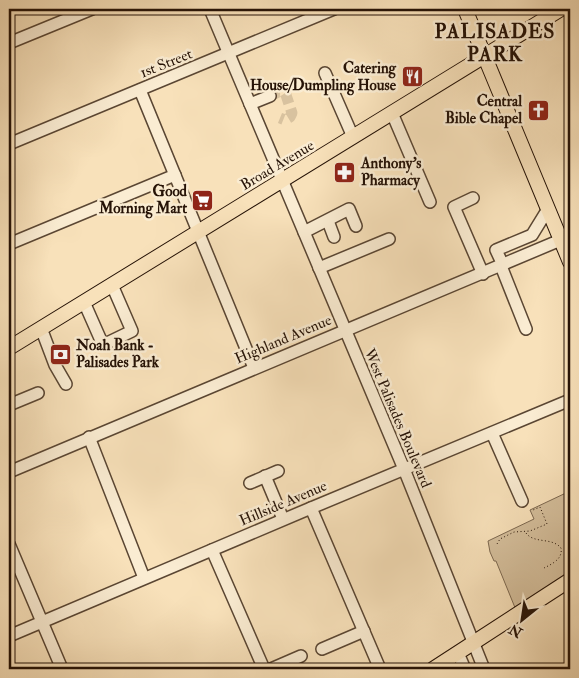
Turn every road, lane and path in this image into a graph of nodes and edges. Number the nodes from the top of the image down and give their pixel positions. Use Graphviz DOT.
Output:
graph roads {
  1 [pos="92,9"];
  2 [pos="210,9"];
  3 [pos="334,9"];
  4 [pos="465,9"];
  5 [pos="562,9"];
  6 [pos="9,43"];
  7 [pos="229,53"];
  8 [pos="484,57"];
  9 [pos="325,72"];
  10 [pos="140,90"];
  11 [pos="270,96"];
  12 [pos="250,104"];
  13 [pos="392,113"];
  14 [pos="353,137"];
  15 [pos="9,144"];
  16 [pos="175,175"];
  17 [pos="282,180"];
  18 [pos="473,198"];
  19 [pos="430,202"];
  20 [pos="548,209"];
  21 [pos="328,221"];
  22 [pos="356,226"];
  23 [pos="198,231"];
  24 [pos="304,232"];
  25 [pos="334,237"];
  26 [pos="566,238"];
  27 [pos="390,239"];
  28 [pos="9,244"];
  29 [pos="570,262"];
  30 [pos="502,265"];
  31 [pos="319,268"];
  32 [pos="483,274"];
  33 [pos="112,285"];
  34 [pos="84,302"];
  35 [pos="41,328"];
  36 [pos="526,329"];
  37 [pos="344,330"];
  38 [pos="9,348"];
  39 [pos="254,368"];
  40 [pos="66,384"];
  41 [pos="38,392"];
  42 [pos="570,400"];
  43 [pos="9,404"];
  44 [pos="492,432"];
  45 [pos="90,437"];
  46 [pos="404,469"];
  47 [pos="278,471"];
  48 [pos="9,472"];
  49 [pos="265,476"];
  50 [pos="250,483"];
  51 [pos="522,501"];
  52 [pos="311,508"];
  53 [pos="533,510"];
  54 [pos="283,519"];
  55 [pos="526,532"];
  56 [pos="9,544"];
  57 [pos="497,544"];
  58 [pos="212,550"];
  59 [pos="544,568"];
  60 [pos="144,578"];
  61 [pos="570,580"];
  62 [pos="42,622"];
  63 [pos="364,631"];
  64 [pos="9,636"];
  65 [pos="474,642"];
  66 [pos="322,650"];
  67 [pos="458,653"];
  68 [pos="302,656"];
  69 [pos="62,669"];
  70 [pos="264,669"];
  71 [pos="271,669"];
  72 [pos="380,669"];
  73 [pos="432,669"];
  74 [pos="459,669"];
  75 [pos="484,669"];
  1 -- 6 [label="street"];
  2 -- 7 [label="street, West Palisades Boulevard"];
  3 -- 7 [label="street, 1st Street"];
  4 -- 8 [label="main road"];
  5 -- 8 [label="main road, Broad Avenue"];
  7 -- 10 [label="street, 1st Street"];
  7 -- 12 [label="street, West Palisades Boulevard"];
  8 -- 13 [label="main road, Broad Avenue"];
  8 -- 20 [label="main road"];
  9 -- 14 [label="street"];
  10 -- 15 [label="street, 1st Street"];
  10 -- 16 [label="street"];
  11 -- 12 [label="street"];
  12 -- 17 [label="street, West Palisades Boulevard"];
  13 -- 14 [label="main road, Broad Avenue"];
  13 -- 19 [label="street"];
  14 -- 17 [label="main road, Broad Avenue"];
  16 -- 23 [label="street"];
  16 -- 28 [label="street"];
  17 -- 23 [label="main road, Broad Avenue"];
  17 -- 24 [label="street, West Palisades Boulevard"];
  18 -- 32 [label="street"];
  20 -- 26 [label="main road"];
  20 -- 30 [label="street"];
  21 -- 22 [label="street"];
  21 -- 24 [label="street"];
  21 -- 25 [label="street"];
  23 -- 33 [label="main road, Broad Avenue"];
  23 -- 39 [label="street"];
  24 -- 31 [label="street, West Palisades Boulevard"];
  26 -- 29 [label="main road"];
  26 -- 30 [label="street, Highland Avenue"];
  27 -- 31 [label="street"];
  30 -- 32 [label="street, Highland Avenue"];
  30 -- 36 [label="street"];
  31 -- 37 [label="street, West Palisades Boulevard"];
  32 -- 37 [label="street, Highland Avenue"];
  33 -- 34 [label="main road, Broad Avenue"];
  33 -- 34 [label="street"];
  34 -- 35 [label="main road, Broad Avenue"];
  35 -- 38 [label="main road, Broad Avenue"];
  35 -- 40 [label="street"];
  37 -- 39 [label="street, Highland Avenue"];
  37 -- 46 [label="street, West Palisades Boulevard"];
  39 -- 45 [label="street, Highland Avenue"];
  41 -- 43 [label="street"];
  42 -- 44 [label="street, Hillside Avenue"];
  44 -- 46 [label="street, Hillside Avenue"];
  44 -- 51 [label="street"];
  45 -- 48 [label="street, Highland Avenue"];
  45 -- 60 [label="street"];
  46 -- 52 [label="street, Hillside Avenue"];
  46 -- 65 [label="street, West Palisades Boulevard"];
  47 -- 49 [label="street"];
  49 -- 50 [label="street"];
  49 -- 54 [label="street"];
  52 -- 54 [label="street, Hillside Avenue"];
  52 -- 63 [label="street"];
  53 -- 55 [label="path"];
  54 -- 58 [label="street, Hillside Avenue"];
  55 -- 57 [label="path"];
  55 -- 59 [label="path"];
  56 -- 62 [label="street"];
  58 -- 60 [label="street, Hillside Avenue"];
  58 -- 70 [label="street"];
  60 -- 62 [label="street, Hillside Avenue"];
  61 -- 65 [label="main road"];
  62 -- 64 [label="street, Hillside Avenue"];
  62 -- 69 [label="street"];
  63 -- 66 [label="street"];
  63 -- 72 [label="street"];
  65 -- 67 [label="main road"];
  65 -- 75 [label="street, West Palisades Boulevard"];
  67 -- 73 [label="main road"];
  67 -- 74 [label="street"];
  68 -- 71 [label="street"];
}
